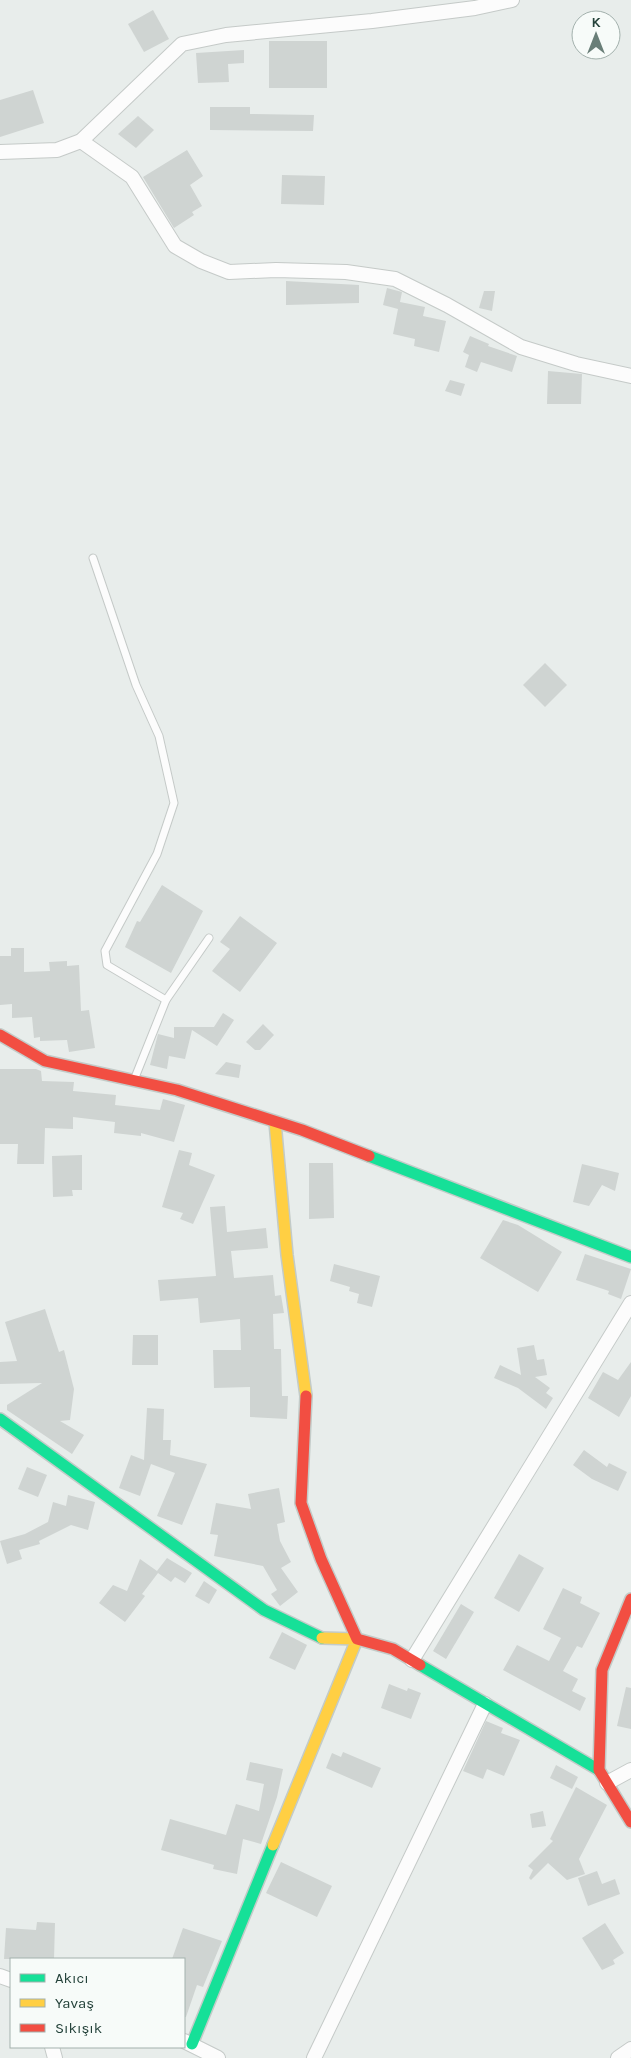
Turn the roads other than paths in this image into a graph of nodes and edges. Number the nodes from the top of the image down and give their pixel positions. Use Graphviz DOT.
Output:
graph roads {
  1 [pos="512,0"];
  2 [pos="81,141"];
  3 [pos="0,152"];
  4 [pos="631,376"];
  5 [pos="93,558"];
  6 [pos="209,938"];
  7 [pos="166,1000"];
  8 [pos="0,1035"];
  9 [pos="134,1081"];
  10 [pos="275,1122"];
  11 [pos="631,1256"];
  12 [pos="631,1303"];
  13 [pos="0,1419"];
  14 [pos="631,1599"];
  15 [pos="357,1638"];
  16 [pos="412,1660"];
  17 [pos="485,1704"];
  18 [pos="599,1770"];
  19 [pos="631,1770"];
  20 [pos="607,1782"];
  21 [pos="631,1822"];
  22 [pos="188,2042"];
  23 [pos="631,2049"];
  24 [pos="218,2058"];
  25 [pos="314,2058"];
  26 [pos="618,2058"];
  1 -- 2 [label="street"];
  2 -- 3 [label="street"];
  2 -- 4 [label="street"];
  5 -- 7 [label="lane"];
  6 -- 7 [label="lane"];
  7 -- 9 [label="lane"];
  8 -- 9 [label="street"];
  9 -- 10 [label="street"];
  10 -- 11 [label="street"];
  10 -- 15 [label="street"];
  12 -- 16 [label="street"];
  13 -- 15 [label="street"];
  14 -- 18 [label="street"];
  15 -- 16 [label="street"];
  15 -- 22 [label="street"];
  16 -- 17 [label="street"];
  17 -- 18 [label="street"];
  17 -- 25 [label="street"];
  18 -- 20 [label="street"];
  19 -- 20 [label="street"];
  20 -- 21 [label="street"];
  22 -- 24 [label="street"];
  23 -- 26 [label="street"];
}
